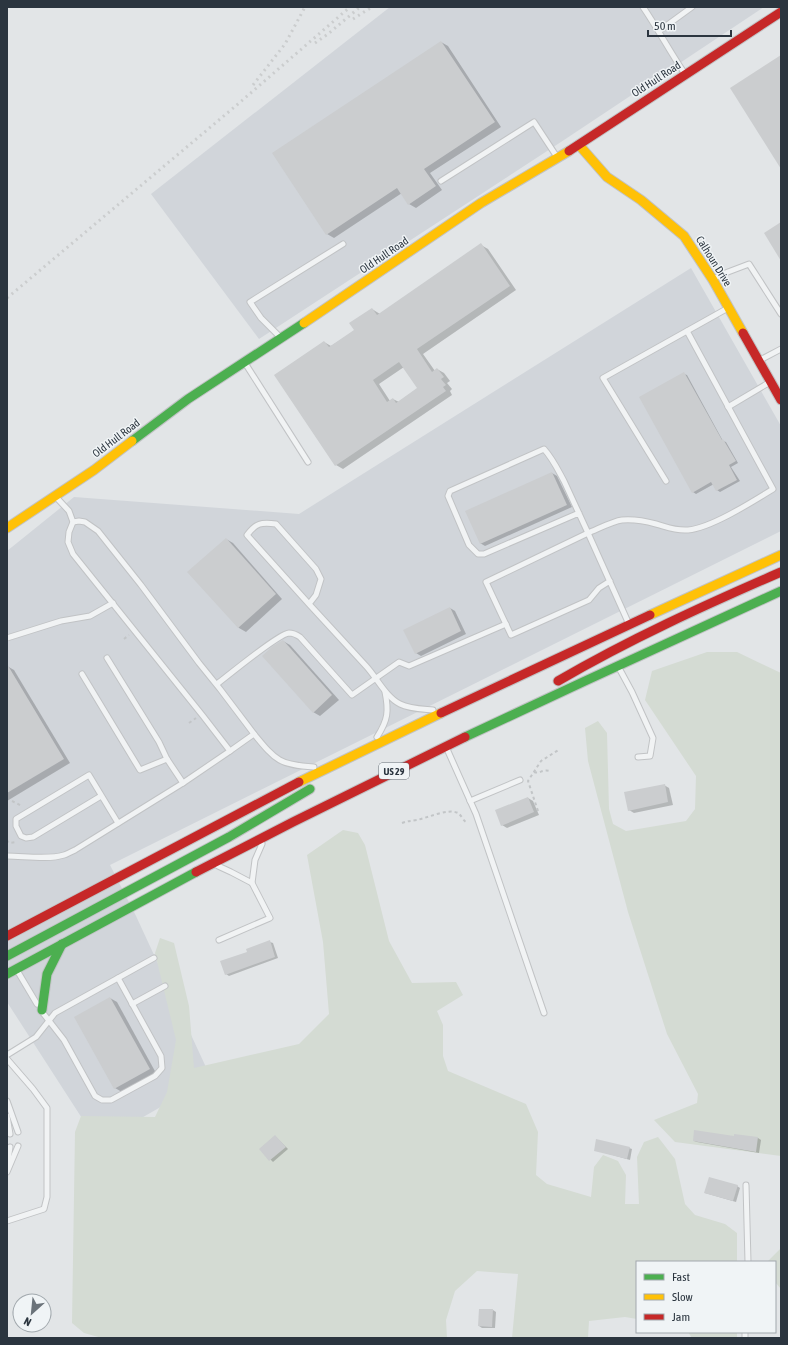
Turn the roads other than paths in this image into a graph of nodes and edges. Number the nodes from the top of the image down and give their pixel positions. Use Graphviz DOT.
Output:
graph roads {
  1 [pos="643,7"];
  2 [pos="692,7"];
  3 [pos="781,12"];
  4 [pos="659,31"];
  5 [pos="686,74"];
  6 [pos="579,145"];
  7 [pos="557,158"];
  8 [pos="441,181"];
  9 [pos="343,244"];
  10 [pos="713,280"];
  11 [pos="728,308"];
  12 [pos="781,314"];
  13 [pos="687,331"];
  14 [pos="281,338"];
  15 [pos="781,348"];
  16 [pos="759,360"];
  17 [pos="244,362"];
  18 [pos="771,382"];
  19 [pos="781,400"];
  20 [pos="728,407"];
  21 [pos="308,462"];
  22 [pos="666,481"];
  23 [pos="54,495"];
  24 [pos="579,513"];
  25 [pos="73,522"];
  26 [pos="7,528"];
  27 [pos="588,533"];
  28 [pos="781,555"];
  29 [pos="781,572"];
  30 [pos="610,581"];
  31 [pos="781,591"];
  32 [pos="113,603"];
  33 [pos="309,604"];
  34 [pos="506,624"];
  35 [pos="629,624"];
  36 [pos="7,638"];
  37 [pos="107,658"];
  38 [pos="617,666"];
  39 [pos="82,674"];
  40 [pos="376,677"];
  41 [pos="217,684"];
  42 [pos="385,692"];
  43 [pos="525,709"];
  44 [pos="446,710"];
  45 [pos="254,734"];
  46 [pos="371,746"];
  47 [pos="445,746"];
  48 [pos="230,752"];
  49 [pos="347,758"];
  50 [pos="638,758"];
  51 [pos="167,759"];
  52 [pos="326,768"];
  53 [pos="520,780"];
  54 [pos="183,783"];
  55 [pos="101,796"];
  56 [pos="470,801"];
  57 [pos="118,823"];
  58 [pos="265,836"];
  59 [pos="7,856"];
  60 [pos="212,864"];
  61 [pos="252,883"];
  62 [pos="7,936"];
  63 [pos="220,940"];
  64 [pos="62,944"];
  65 [pos="8,954"];
  66 [pos="154,958"];
  67 [pos="16,969"];
  68 [pos="7,974"];
  69 [pos="118,978"];
  70 [pos="165,986"];
  71 [pos="132,1004"];
  72 [pos="42,1010"];
  73 [pos="544,1013"];
  74 [pos="49,1021"];
  75 [pos="7,1055"];
  76 [pos="7,1059"];
  77 [pos="7,1101"];
  78 [pos="7,1116"];
  79 [pos="18,1132"];
  80 [pos="10,1134"];
  81 [pos="18,1146"];
  82 [pos="10,1147"];
  83 [pos="7,1167"];
  84 [pos="7,1172"];
  85 [pos="746,1185"];
  86 [pos="7,1221"];
  87 [pos="748,1261"];
  1 -- 4 [label="lane"];
  2 -- 4 [label="lane"];
  3 -- 5 [label="main road, Old Hull Road"];
  4 -- 5 [label="lane"];
  5 -- 6 [label="main road, Old Hull Road"];
  6 -- 7 [label="main road, Old Hull Road"];
  6 -- 10 [label="main road, Calhoun Drive"];
  7 -- 8 [label="lane"];
  7 -- 14 [label="main road, Old Hull Road"];
  9 -- 14 [label="lane"];
  10 -- 11 [label="main road, Calhoun Drive"];
  10 -- 12 [label="lane"];
  11 -- 13 [label="lane"];
  11 -- 16 [label="main road, Calhoun Drive"];
  13 -- 20 [label="lane"];
  13 -- 22 [label="lane"];
  14 -- 17 [label="main road, Old Hull Road"];
  15 -- 16 [label="lane"];
  16 -- 18 [label="main road, Calhoun Drive"];
  17 -- 21 [label="lane"];
  17 -- 23 [label="main road, Old Hull Road"];
  18 -- 19 [label="main road, Calhoun Drive"];
  18 -- 20 [label="lane"];
  20 -- 27 [label="lane"];
  23 -- 25 [label="lane"];
  23 -- 26 [label="main road, Old Hull Road"];
  24 -- 24 [label="lane"];
  24 -- 27 [label="lane"];
  25 -- 32 [label="lane"];
  25 -- 41 [label="lane"];
  27 -- 30 [label="lane"];
  27 -- 34 [label="lane"];
  28 -- 35 [label="main road"];
  29 -- 43 [label="main road"];
  30 -- 34 [label="lane"];
  30 -- 35 [label="lane"];
  31 -- 38 [label="main road, US 29"];
  32 -- 36 [label="lane"];
  32 -- 48 [label="lane"];
  33 -- 33 [label="lane"];
  33 -- 40 [label="lane"];
  34 -- 40 [label="lane"];
  35 -- 44 [label="main road"];
  37 -- 51 [label="lane"];
  38 -- 43 [label="main road, US 29"];
  38 -- 50 [label="lane"];
  39 -- 51 [label="lane"];
  40 -- 41 [label="lane"];
  40 -- 42 [label="lane"];
  41 -- 45 [label="lane"];
  42 -- 44 [label="lane"];
  42 -- 46 [label="lane"];
  43 -- 47 [label="main road, US 29"];
  44 -- 46 [label="main road"];
  45 -- 48 [label="lane"];
  45 -- 52 [label="lane"];
  46 -- 49 [label="main road"];
  47 -- 56 [label="lane"];
  47 -- 58 [label="main road, US 29"];
  48 -- 54 [label="lane"];
  49 -- 52 [label="main road"];
  49 -- 65 [label="main road"];
  51 -- 54 [label="lane"];
  52 -- 62 [label="main road"];
  53 -- 56 [label="lane"];
  54 -- 57 [label="lane"];
  55 -- 55 [label="lane"];
  55 -- 57 [label="lane"];
  56 -- 73 [label="lane"];
  57 -- 59 [label="lane"];
  58 -- 60 [label="main road, US 29"];
  58 -- 61 [label="lane"];
  60 -- 61 [label="lane"];
  60 -- 64 [label="main road, US 29"];
  61 -- 63 [label="lane"];
  64 -- 67 [label="main road, US 29"];
  64 -- 72 [label="main road"];
  65 -- 67 [label="lane"];
  66 -- 69 [label="lane"];
  67 -- 68 [label="main road, US 29"];
  67 -- 72 [label="lane"];
  69 -- 71 [label="lane"];
  69 -- 74 [label="lane"];
  70 -- 71 [label="lane"];
  71 -- 74 [label="lane"];
  72 -- 74 [label="lane"];
  74 -- 75 [label="lane"];
  76 -- 86 [label="lane"];
  77 -- 79 [label="lane"];
  78 -- 80 [label="lane"];
  81 -- 84 [label="lane"];
  82 -- 83 [label="lane"];
  85 -- 87 [label="lane"];
}
